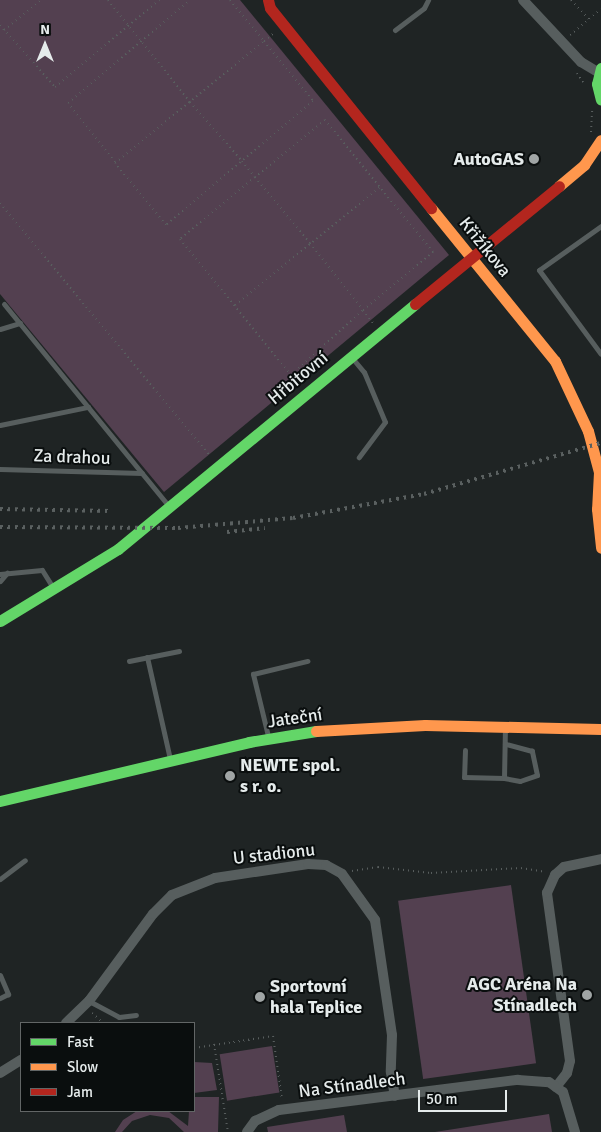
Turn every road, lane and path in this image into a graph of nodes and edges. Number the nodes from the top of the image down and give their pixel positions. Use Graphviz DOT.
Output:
graph roads {
  1 [pos="41,0"];
  2 [pos="108,0"];
  3 [pos="159,0"];
  4 [pos="190,0"];
  5 [pos="230,0"];
  6 [pos="268,0"];
  7 [pos="428,0"];
  8 [pos="523,0"];
  9 [pos="571,0"];
  10 [pos="601,9"];
  11 [pos="589,19"];
  12 [pos="0,25"];
  13 [pos="128,26"];
  14 [pos="267,26"];
  15 [pos="4,30"];
  16 [pos="395,30"];
  17 [pos="274,33"];
  18 [pos="264,40"];
  19 [pos="280,41"];
  20 [pos="142,42"];
  21 [pos="562,43"];
  22 [pos="571,66"];
  23 [pos="600,71"];
  24 [pos="584,84"];
  25 [pos="601,100"];
  26 [pos="190,102"];
  27 [pos="592,109"];
  28 [pos="589,138"];
  29 [pos="601,140"];
  30 [pos="242,161"];
  31 [pos="115,163"];
  32 [pos="255,177"];
  33 [pos="380,187"];
  34 [pos="0,203"];
  35 [pos="601,226"];
  36 [pos="310,242"];
  37 [pos="471,257"];
  38 [pos="4,304"];
  39 [pos="234,305"];
  40 [pos="363,310"];
  41 [pos="380,317"];
  42 [pos="20,323"];
  43 [pos="372,323"];
  44 [pos="0,329"];
  45 [pos="365,329"];
  46 [pos="601,354"];
  47 [pos="352,356"];
  48 [pos="88,407"];
  49 [pos="0,425"];
  50 [pos="211,457"];
  51 [pos="359,457"];
  52 [pos="0,468"];
  53 [pos="142,473"];
  54 [pos="170,507"];
  55 [pos="601,548"];
  56 [pos="7,573"];
  57 [pos="0,574"];
  58 [pos="0,581"];
  59 [pos="54,589"];
  60 [pos="0,621"];
  61 [pos="179,651"];
  62 [pos="147,657"];
  63 [pos="129,661"];
  64 [pos="307,661"];
  65 [pos="505,727"];
  66 [pos="601,729"];
  67 [pos="268,739"];
  68 [pos="505,744"];
  69 [pos="465,750"];
  70 [pos="170,760"];
  71 [pos="504,778"];
  72 [pos="0,801"];
  73 [pos="601,859"];
  74 [pos="24,860"];
  75 [pos="342,874"];
  76 [pos="555,875"];
  77 [pos="0,879"];
  78 [pos="0,975"];
  79 [pos="0,998"];
  80 [pos="86,1004"];
  81 [pos="136,1015"];
  82 [pos="67,1022"];
  83 [pos="102,1022"];
  84 [pos="214,1044"];
  85 [pos="195,1048"];
  86 [pos="20,1061"];
  87 [pos="0,1073"];
  88 [pos="556,1087"];
  89 [pos="395,1096"];
  90 [pos="275,1102"];
  91 [pos="228,1132"];
  92 [pos="247,1132"];
  93 [pos="576,1132"];
  1 -- 15 [label="path"];
  2 -- 13 [label="path"];
  3 -- 13 [label="path"];
  4 -- 20 [label="path"];
  5 -- 18 [label="path"];
  6 -- 37 [label="street, Křižíkova"];
  7 -- 16 [label="lane"];
  8 -- 21 [label="street"];
  9 -- 11 [label="path"];
  10 -- 11 [label="path"];
  11 -- 21 [label="path"];
  12 -- 15 [label="path"];
  13 -- 15 [label="path"];
  13 -- 20 [label="path"];
  14 -- 17 [label="path"];
  17 -- 18 [label="path"];
  17 -- 19 [label="path"];
  18 -- 26 [label="path"];
  18 -- 30 [label="path"];
  20 -- 26 [label="path"];
  20 -- 31 [label="path"];
  21 -- 23 [label="street"];
  22 -- 24 [label="path"];
  23 -- 25 [label="street"];
  26 -- 30 [label="path"];
  26 -- 31 [label="path"];
  27 -- 28 [label="path"];
  29 -- 37 [label="street, Hřbitovní"];
  30 -- 31 [label="path"];
  30 -- 32 [label="path"];
  32 -- 33 [label="path"];
  32 -- 36 [label="path"];
  32 -- 39 [label="path"];
  33 -- 36 [label="path"];
  33 -- 40 [label="path"];
  34 -- 50 [label="path"];
  35 -- 46 [label="lane"];
  36 -- 39 [label="path"];
  36 -- 40 [label="path"];
  37 -- 47 [label="street, Hřbitovní"];
  37 -- 55 [label="street, Křižíkova"];
  38 -- 42 [label="lane"];
  39 -- 40 [label="path"];
  40 -- 43 [label="path"];
  41 -- 43 [label="path"];
  42 -- 44 [label="lane"];
  42 -- 48 [label="lane"];
  43 -- 45 [label="path"];
  47 -- 51 [label="lane"];
  47 -- 54 [label="street, Hřbitovní"];
  48 -- 49 [label="lane"];
  48 -- 53 [label="lane"];
  52 -- 53 [label="lane, Za drahou"];
  53 -- 54 [label="lane"];
  54 -- 59 [label="street, Hřbitovní"];
  56 -- 57 [label="lane"];
  56 -- 58 [label="lane"];
  56 -- 59 [label="lane"];
  59 -- 60 [label="street, Hřbitovní"];
  61 -- 62 [label="lane"];
  62 -- 63 [label="lane"];
  62 -- 70 [label="lane"];
  64 -- 67 [label="lane"];
  65 -- 66 [label="street, Jateční"];
  65 -- 67 [label="street, Jateční"];
  65 -- 68 [label="lane"];
  67 -- 70 [label="street, Jateční"];
  68 -- 71 [label="lane"];
  68 -- 71 [label="lane"];
  69 -- 71 [label="lane"];
  70 -- 72 [label="street, Jateční"];
  73 -- 76 [label="street"];
  74 -- 77 [label="lane"];
  75 -- 76 [label="path"];
  75 -- 80 [label="street, U stadionu"];
  75 -- 89 [label="street"];
  76 -- 88 [label="street"];
  78 -- 79 [label="lane"];
  80 -- 81 [label="lane"];
  80 -- 82 [label="street, U stadionu"];
  80 -- 83 [label="path"];
  84 -- 85 [label="path"];
  84 -- 90 [label="path"];
  84 -- 91 [label="path"];
  86 -- 87 [label="street"];
  88 -- 89 [label="street, Na Stínadlech"];
  88 -- 93 [label="street"];
  89 -- 92 [label="street, Na Stínadlech"];
}
